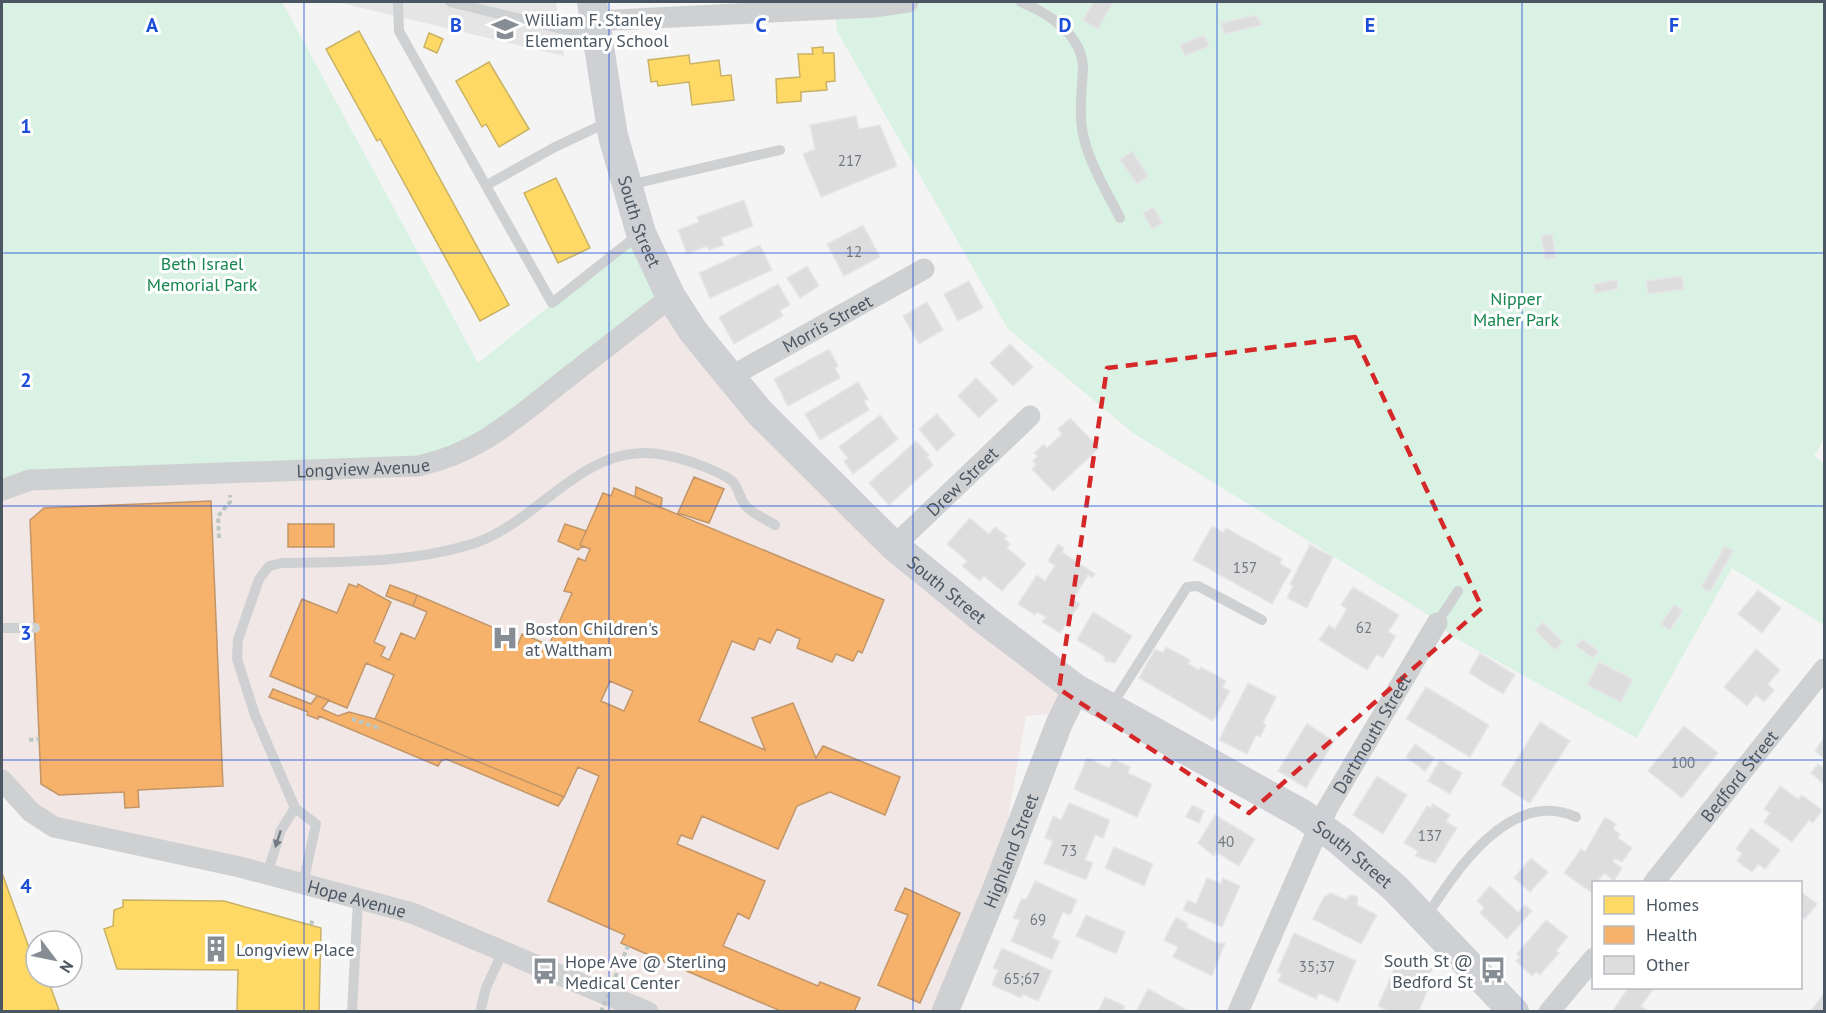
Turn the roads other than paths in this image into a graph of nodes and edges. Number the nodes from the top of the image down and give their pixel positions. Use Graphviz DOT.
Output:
graph roads {
  1 [pos="398,2"];
  2 [pos="450,2"];
  3 [pos="908,2"];
  4 [pos="1021,2"];
  5 [pos="595,20"];
  6 [pos="611,121"];
  7 [pos="780,150"];
  8 [pos="487,184"];
  9 [pos="626,186"];
  10 [pos="1120,218"];
  11 [pos="641,233"];
  12 [pos="924,269"];
  13 [pos="671,297"];
  14 [pos="730,377"];
  15 [pos="1030,416"];
  16 [pos="2,490"];
  17 [pos="775,525"];
  18 [pos="894,546"];
  19 [pos="1458,591"];
  20 [pos="1262,620"];
  21 [pos="1437,623"];
  22 [pos="2,628"];
  23 [pos="35,628"];
  24 [pos="1824,669"];
  25 [pos="1076,689"];
  26 [pos="1110,708"];
  27 [pos="2,780"];
  28 [pos="295,808"];
  29 [pos="1576,817"];
  30 [pos="1319,825"];
  31 [pos="267,874"];
  32 [pos="1655,881"];
  33 [pos="303,884"];
  34 [pos="358,900"];
  35 [pos="1425,919"];
  36 [pos="503,951"];
  37 [pos="1592,959"];
  38 [pos="352,1011"];
  39 [pos="480,1011"];
  40 [pos="648,1011"];
  41 [pos="945,1011"];
  42 [pos="1238,1011"];
  43 [pos="1514,1011"];
  44 [pos="1549,1011"];
  1 -- 8 [label="lane"];
  2 -- 5 [label="lane"];
  3 -- 5 [label="street"];
  4 -- 10 [label="lane"];
  5 -- 6 [label="main road, South Street"];
  6 -- 8 [label="lane"];
  6 -- 9 [label="main road, South Street"];
  7 -- 9 [label="lane"];
  8 -- 11 [label="lane"];
  9 -- 11 [label="main road, South Street"];
  11 -- 13 [label="main road, South Street"];
  12 -- 14 [label="street, Morris Street"];
  13 -- 14 [label="main road, South Street"];
  13 -- 16 [label="street, Longview Avenue"];
  14 -- 18 [label="main road, South Street"];
  15 -- 18 [label="street, Drew Street"];
  17 -- 28 [label="lane"];
  18 -- 25 [label="main road, South Street"];
  19 -- 21 [label="lane"];
  20 -- 26 [label="lane"];
  21 -- 30 [label="street, Dartmouth Street"];
  22 -- 23 [label="lane"];
  24 -- 32 [label="street, Bedford Street"];
  25 -- 26 [label="main road, South Street"];
  25 -- 41 [label="street, Highland Street"];
  26 -- 30 [label="main road, South Street"];
  27 -- 31 [label="street, Hope Avenue"];
  28 -- 31 [label="lane, one-way"];
  28 -- 33 [label="lane"];
  29 -- 35 [label="lane"];
  30 -- 35 [label="main road, South Street"];
  30 -- 42 [label="street, Dartmouth Street"];
  31 -- 33 [label="street, Hope Avenue"];
  33 -- 34 [label="street, Hope Avenue"];
  34 -- 36 [label="street, Hope Avenue"];
  34 -- 38 [label="lane"];
  35 -- 43 [label="main road, South Street"];
  36 -- 39 [label="lane"];
  36 -- 40 [label="street, Hope Avenue"];
  37 -- 44 [label="street"];
}
